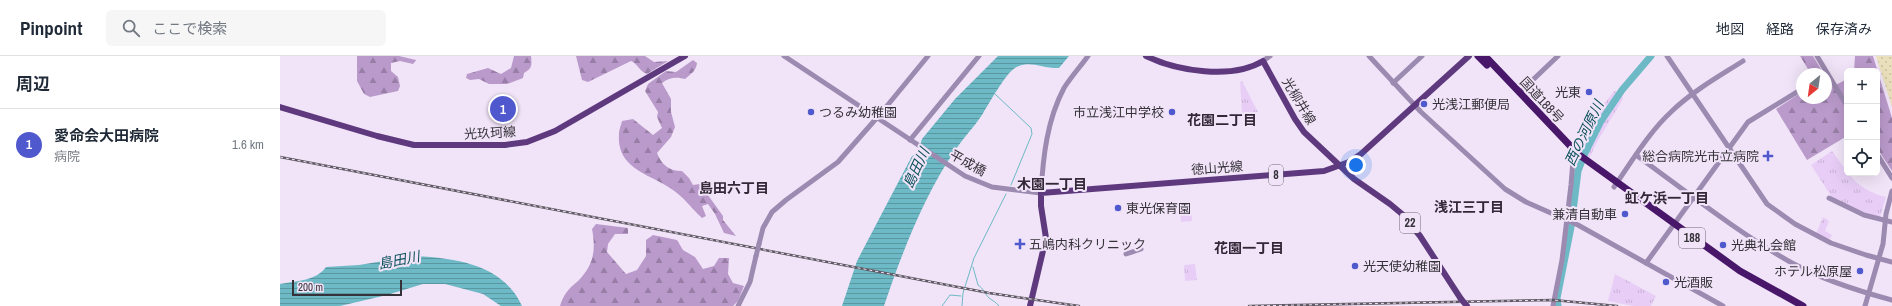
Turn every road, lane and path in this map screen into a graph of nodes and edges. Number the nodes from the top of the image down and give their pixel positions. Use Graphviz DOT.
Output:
graph roads {
  1 [pos="685,56"];
  2 [pos="784,56"];
  3 [pos="928,56"];
  4 [pos="979,56"];
  5 [pos="1088,56"];
  6 [pos="1146,56"];
  7 [pos="1270,56"];
  8 [pos="1369,56"];
  9 [pos="1422,56"];
  10 [pos="1469,56"];
  11 [pos="1478,56"];
  12 [pos="1485,56"];
  13 [pos="1558,56"];
  14 [pos="1667,56"];
  15 [pos="1817,56"];
  16 [pos="1263,61"];
  17 [pos="1743,61"];
  18 [pos="1823,68"];
  19 [pos="1393,83"];
  20 [pos="1832,83"];
  21 [pos="1519,93"];
  22 [pos="1796,93"];
  23 [pos="1692,94"];
  24 [pos="1846,104"];
  25 [pos="1414,105"];
  26 [pos="280,107"];
  27 [pos="877,118"];
  28 [pos="912,141"];
  29 [pos="1729,147"];
  30 [pos="1636,155"];
  31 [pos="1576,156"];
  32 [pos="1880,159"];
  33 [pos="1339,166"];
  34 [pos="1892,178"];
  35 [pos="1615,185"];
  36 [pos="1892,191"];
  37 [pos="1041,192"];
  38 [pos="1693,196"];
  39 [pos="1829,198"];
  40 [pos="1885,220"];
  41 [pos="1570,221"];
  42 [pos="1892,222"];
  43 [pos="1672,225"];
  44 [pos="1141,249"];
  45 [pos="1126,254"];
  46 [pos="1878,259"];
  47 [pos="1892,262"];
  48 [pos="1646,263"];
  49 [pos="1869,294"];
  50 [pos="1892,300"];
  51 [pos="738,306"];
  52 [pos="1030,306"];
  53 [pos="1467,306"];
  54 [pos="1553,306"];
  55 [pos="1723,306"];
  56 [pos="1793,306"];
  57 [pos="1802,306"];
  58 [pos="1865,306"];
  1 -- 26 [label="main road, 光玖珂線"];
  2 -- 27 [label="street, 平成橋"];
  3 -- 27 [label="street"];
  4 -- 28 [label="street"];
  5 -- 37 [label="street"];
  6 -- 16 [label="main road"];
  7 -- 16 [label="street"];
  8 -- 19 [label="street"];
  9 -- 19 [label="street"];
  10 -- 25 [label="main road, 徳山光線 / 8"];
  11 -- 31 [label="highway, 国道188号 / 188"];
  12 -- 21 [label="highway, 国道188号 / 188"];
  13 -- 21 [label="street"];
  14 -- 23 [label="street"];
  15 -- 18 [label="street"];
  16 -- 33 [label="main road, 光柳井線 / 22"];
  17 -- 23 [label="street"];
  19 -- 25 [label="street"];
  20 -- 24 [label="street"];
  21 -- 31 [label="highway, 国道188号 / 188"];
  22 -- 29 [label="street"];
  23 -- 29 [label="street"];
  23 -- 30 [label="street"];
  25 -- 33 [label="main road, 徳山光線 / 8"];
  25 -- 41 [label="street"];
  27 -- 28 [label="street, 平成橋"];
  27 -- 51 [label="street, bridge"];
  28 -- 37 [label="street, 平成橋"];
  29 -- 38 [label="street"];
  29 -- 46 [label="street"];
  30 -- 35 [label="street"];
  30 -- 38 [label="street"];
  31 -- 35 [label="highway, 国道188号 / 188"];
  31 -- 41 [label="street"];
  32 -- 34 [label="street"];
  33 -- 37 [label="main road, 徳山光線 / 8"];
  33 -- 53 [label="main road, 光柳井線 / 22, bridge"];
  35 -- 43 [label="highway, 国道188号 / 188"];
  36 -- 40 [label="street"];
  37 -- 52 [label="main road"];
  38 -- 43 [label="street"];
  38 -- 49 [label="street"];
  39 -- 40 [label="street"];
  40 -- 42 [label="street"];
  40 -- 46 [label="street"];
  41 -- 48 [label="street"];
  41 -- 54 [label="street"];
  43 -- 48 [label="street"];
  43 -- 56 [label="highway, 国道188号 / 188"];
  43 -- 57 [label="highway, 国道188号 / 188"];
  44 -- 45 [label="street"];
  46 -- 47 [label="street"];
  46 -- 49 [label="street"];
  48 -- 55 [label="street"];
  49 -- 50 [label="street"];
  49 -- 58 [label="street"];
}
